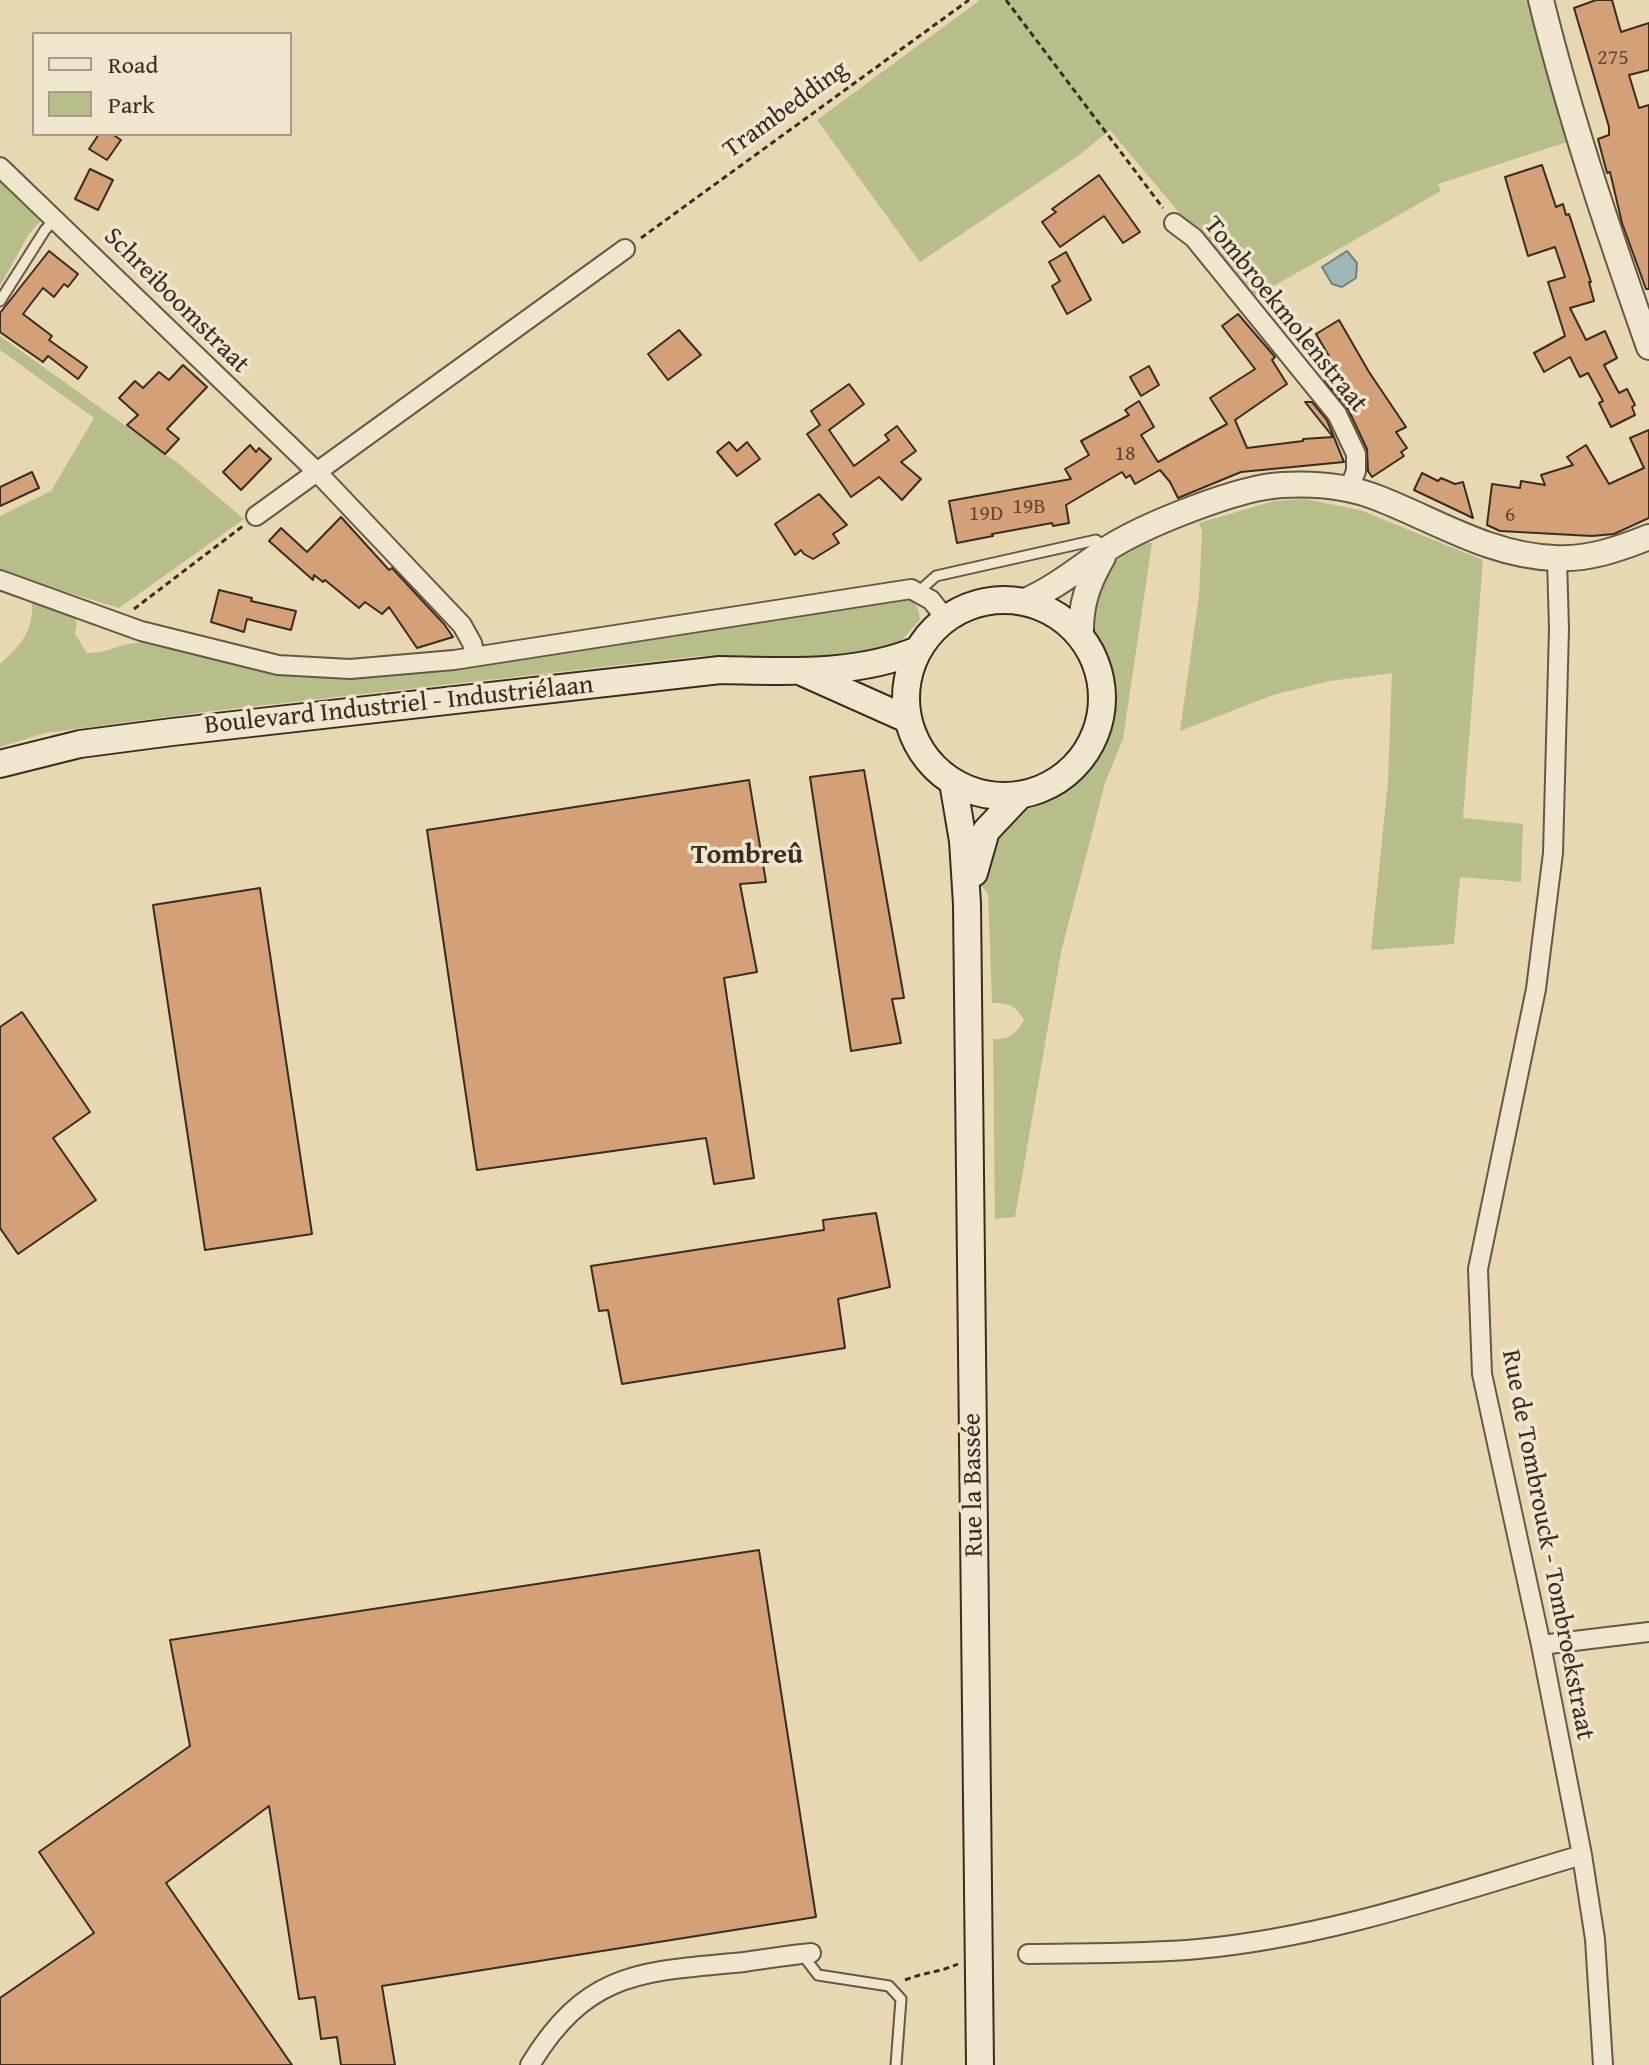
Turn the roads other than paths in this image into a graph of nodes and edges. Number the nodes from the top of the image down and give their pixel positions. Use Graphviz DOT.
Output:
graph roads {
  1 [pos="1541,0"];
  2 [pos="0,167"];
  3 [pos="56,218"];
  4 [pos="1174,223"];
  5 [pos="625,249"];
  6 [pos="0,301"];
  7 [pos="1649,347"];
  8 [pos="317,472"];
  9 [pos="1349,489"];
  10 [pos="256,516"];
  11 [pos="1649,537"];
  12 [pos="1108,548"];
  13 [pos="1557,559"];
  14 [pos="0,580"];
  15 [pos="918,592"];
  16 [pos="1025,601"];
  17 [pos="946,619"];
  18 [pos="1081,636"];
  19 [pos="918,650"];
  20 [pos="475,656"];
  21 [pos="801,672"];
  22 [pos="907,719"];
  23 [pos="0,764"];
  24 [pos="953,782"];
  25 [pos="1019,796"];
  26 [pos="967,904"];
  27 [pos="1649,1632"];
  28 [pos="1541,1645"];
  29 [pos="1582,1855"];
  30 [pos="806,1953"];
  31 [pos="1028,1954"];
  32 [pos="530,2065"];
  33 [pos="896,2065"];
  34 [pos="980,2065"];
  35 [pos="1603,2065"];
  1 -- 7 [label="street"];
  2 -- 3 [label="street, Schreiboomstraat"];
  3 -- 6 [label="lane"];
  3 -- 8 [label="street, Schreiboomstraat"];
  4 -- 9 [label="street, Tombroekmolenstraat"];
  5 -- 8 [label="street"];
  8 -- 10 [label="street"];
  8 -- 20 [label="street, Schreiboomstraat"];
  9 -- 12 [label="street"];
  9 -- 13 [label="street"];
  11 -- 13 [label="street"];
  12 -- 15 [label="lane"];
  12 -- 16 [label="street"];
  12 -- 18 [label="street"];
  13 -- 28 [label="street, Rue de Tombrouck - Tombroekstraat"];
  14 -- 20 [label="street"];
  15 -- 17 [label="street"];
  15 -- 20 [label="street"];
  16 -- 17 [label="main road"];
  16 -- 18 [label="main road"];
  17 -- 19 [label="main road"];
  18 -- 25 [label="main road"];
  19 -- 21 [label="main road, Boulevard Industriel - Industriélaan"];
  19 -- 22 [label="main road"];
  21 -- 22 [label="main road, Boulevard Industriel - Industriélaan"];
  21 -- 23 [label="main road, Boulevard Industriel - Industriélaan"];
  22 -- 24 [label="main road"];
  24 -- 25 [label="main road"];
  24 -- 26 [label="main road, Rue la Bassée"];
  25 -- 26 [label="main road, Rue la Bassée"];
  26 -- 34 [label="main road, Rue la Bassée"];
  27 -- 28 [label="street"];
  28 -- 29 [label="street, Rue de Tombrouck - Tombroekstraat"];
  29 -- 31 [label="street"];
  29 -- 35 [label="street, Rue de Tombrouck - Tombroekstraat"];
  30 -- 32 [label="street"];
  30 -- 33 [label="lane"];
}
